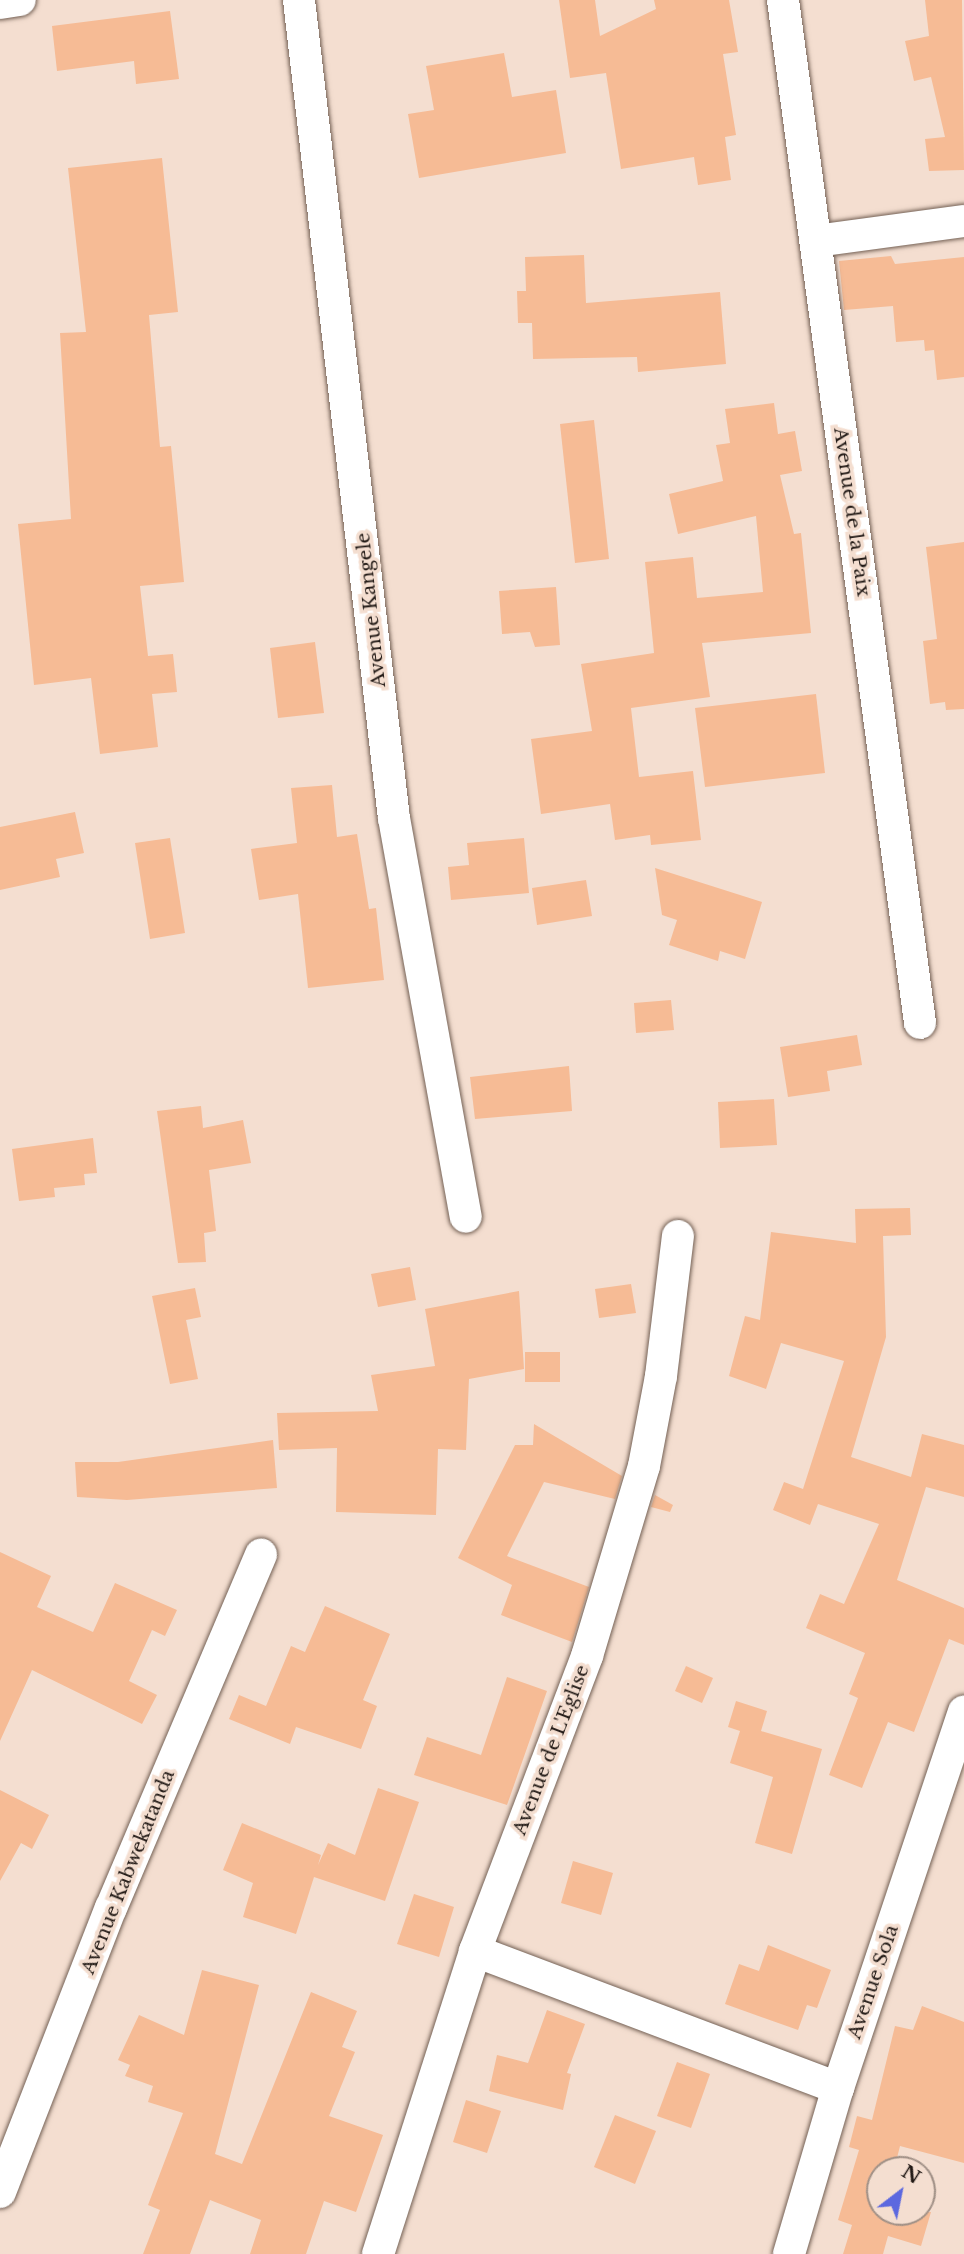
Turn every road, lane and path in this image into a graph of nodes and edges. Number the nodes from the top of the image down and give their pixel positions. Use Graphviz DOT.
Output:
graph roads {
  1 [pos="20,0"];
  2 [pos="299,0"];
  3 [pos="783,0"];
  4 [pos="0,3"];
  5 [pos="964,221"];
  6 [pos="816,241"];
  7 [pos="920,1023"];
  8 [pos="466,1217"];
  9 [pos="678,1236"];
  10 [pos="261,1554"];
  11 [pos="964,1711"];
  12 [pos="475,1951"];
  13 [pos="838,2088"];
  14 [pos="0,2192"];
  15 [pos="378,2254"];
  16 [pos="789,2254"];
  1 -- 4 [label="street"];
  2 -- 8 [label="street, Avenue Kangele"];
  3 -- 6 [label="street, Avenue de la Paix"];
  5 -- 6 [label="street"];
  6 -- 7 [label="street, Avenue de la Paix"];
  9 -- 12 [label="street, Avenue de L'Eglise"];
  10 -- 14 [label="street, Avenue Kabwekatanda"];
  11 -- 13 [label="street, Avenue Sola"];
  12 -- 13 [label="street"];
  12 -- 15 [label="street, Avenue de L'Eglise"];
  13 -- 16 [label="street, Avenue Sola"];
}
